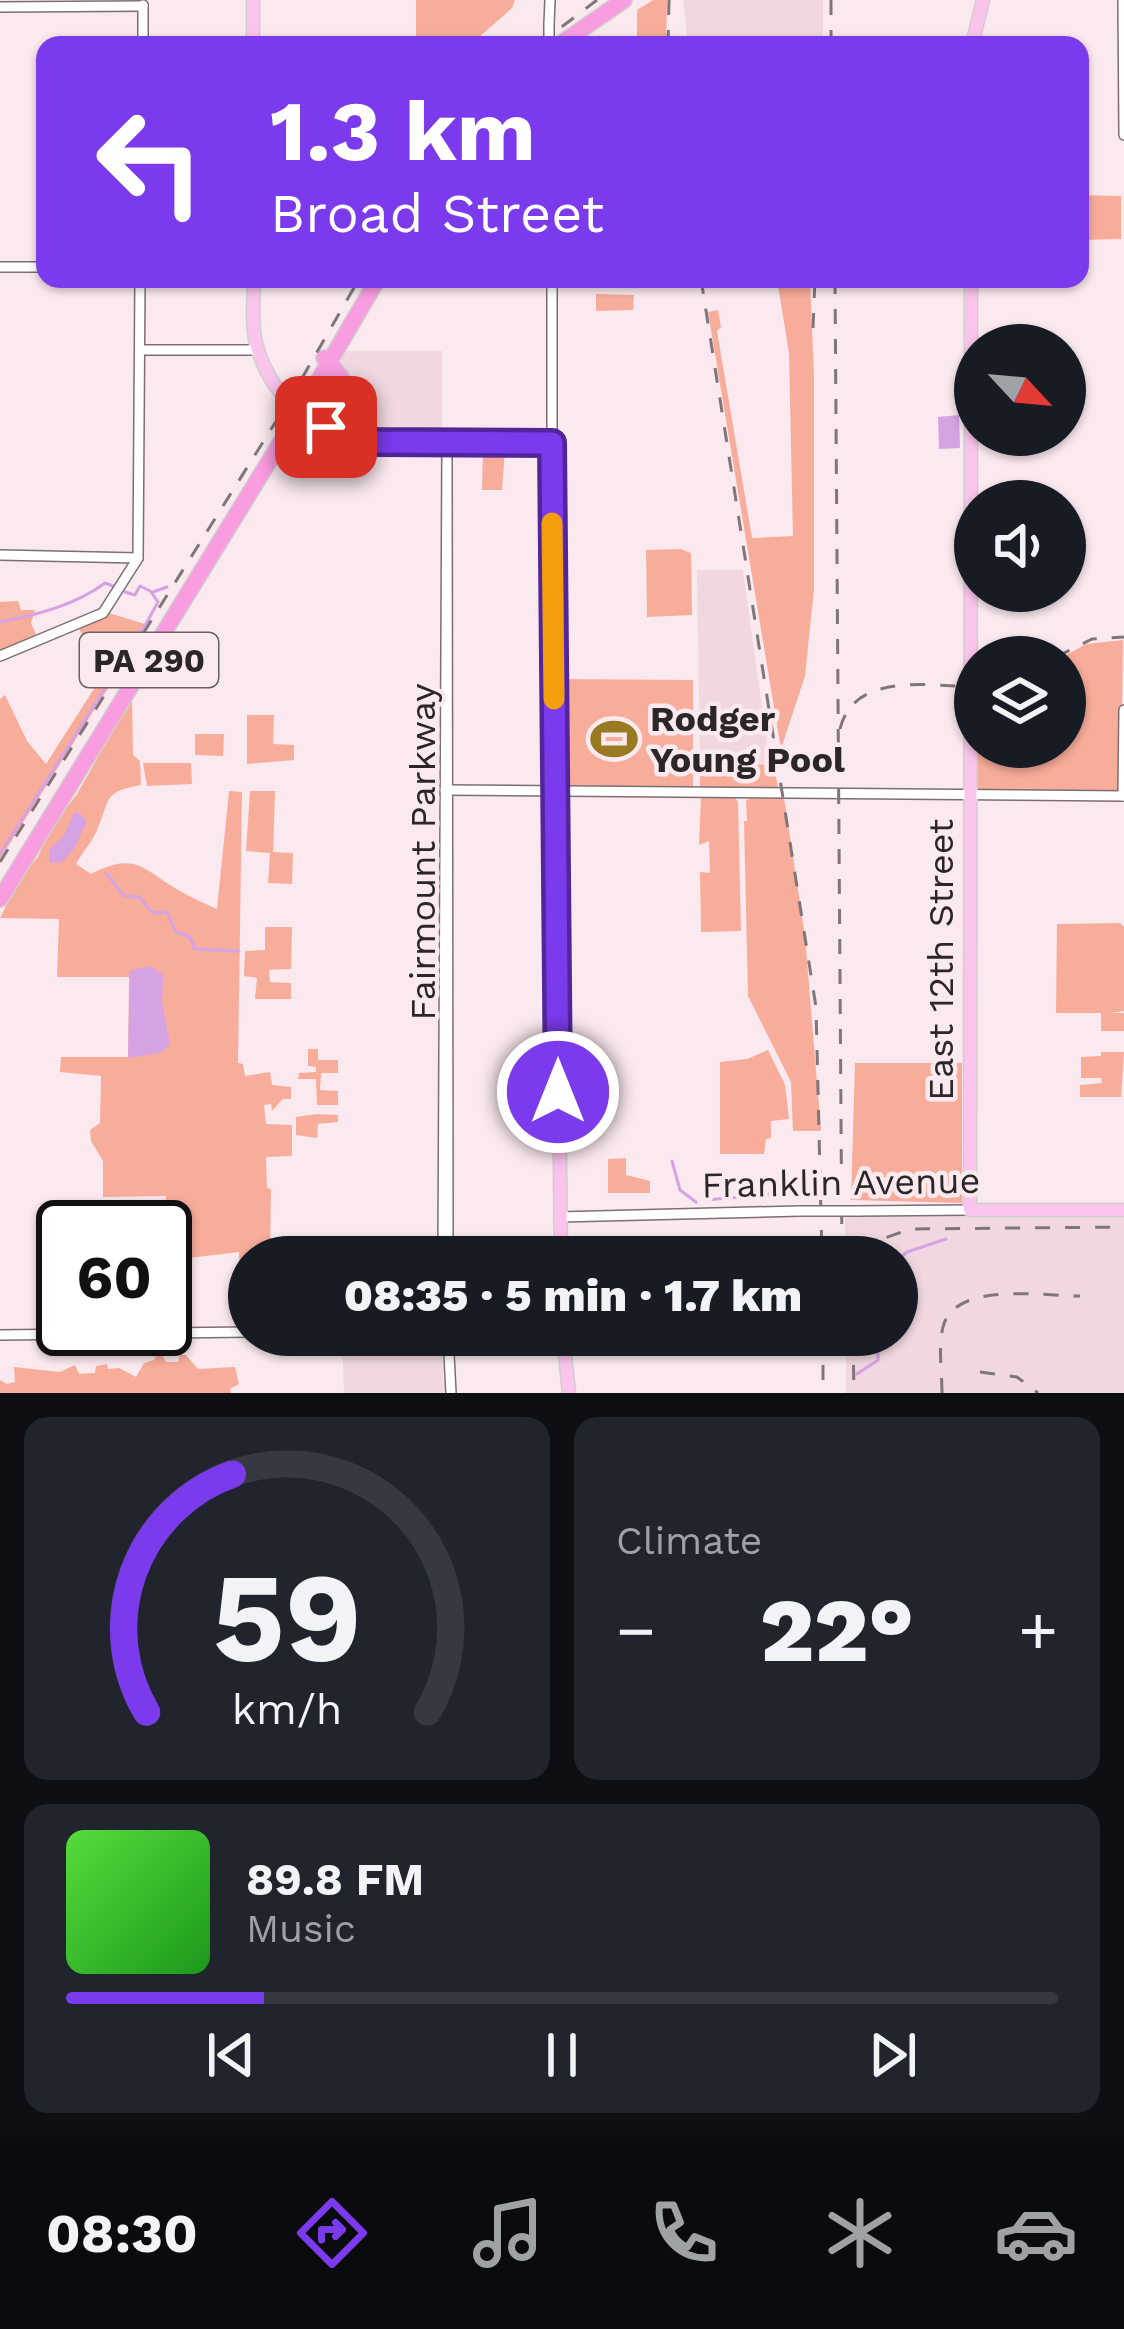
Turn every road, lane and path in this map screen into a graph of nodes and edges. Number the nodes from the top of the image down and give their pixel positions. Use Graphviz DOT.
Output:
graph roads {
  1 [pos="253,0"];
  2 [pos="550,0"];
  3 [pos="612,0"];
  4 [pos="624,0"];
  5 [pos="983,0"];
  6 [pos="1123,0"];
  7 [pos="143,3"];
  8 [pos="0,8"];
  9 [pos="143,36"];
  10 [pos="253,36"];
  11 [pos="549,36"];
  12 [pos="562,36"];
  13 [pos="573,36"];
  14 [pos="974,36"];
  15 [pos="1124,135"];
  16 [pos="0,266"];
  17 [pos="36,267"];
  18 [pos="143,288"];
  19 [pos="255,288"];
  20 [pos="369,288"];
  21 [pos="551,288"];
  22 [pos="971,288"];
  23 [pos="144,350"];
  24 [pos="259,350"];
  25 [pos="326,360"];
  26 [pos="343,376"];
  27 [pos="318,380"];
  28 [pos="304,399"];
  29 [pos="353,413"];
  30 [pos="293,418"];
  31 [pos="326,427"];
  32 [pos="351,437"];
  33 [pos="447,446"];
  34 [pos="552,450"];
  35 [pos="0,555"];
  36 [pos="138,558"];
  37 [pos="0,656"];
  38 [pos="1124,710"];
  39 [pos="447,790"];
  40 [pos="555,790"];
  41 [pos="970,795"];
  42 [pos="1124,796"];
  43 [pos="0,887"];
  44 [pos="0,899"];
  45 [pos="970,1210"];
  46 [pos="1124,1210"];
  47 [pos="560,1217"];
  48 [pos="445,1236"];
  49 [pos="560,1236"];
  50 [pos="228,1332"];
  51 [pos="0,1335"];
  52 [pos="446,1356"];
  53 [pos="565,1356"];
  54 [pos="448,1393"];
  55 [pos="569,1393"];
  1 -- 10 [label="main road"];
  2 -- 11 [label="street, bridge"];
  3 -- 12 [label="highway"];
  4 -- 13 [label="highway"];
  5 -- 14 [label="main road"];
  6 -- 15 [label="street"];
  7 -- 8 [label="street"];
  7 -- 9 [label="street"];
  16 -- 17 [label="street"];
  18 -- 23 [label="street"];
  19 -- 24 [label="main road"];
  20 -- 25 [label="highway, PA 290"];
  21 -- 34 [label="street"];
  22 -- 41 [label="main road, East 12th Street"];
  23 -- 24 [label="street"];
  23 -- 36 [label="street"];
  24 -- 31 [label="main road"];
  25 -- 26 [label="highway"];
  25 -- 27 [label="highway, PA 290"];
  25 -- 28 [label="highway, PA 290"];
  26 -- 27 [label="highway"];
  26 -- 29 [label="highway"];
  27 -- 28 [label="highway, PA 290"];
  28 -- 30 [label="highway, PA 290, bridge"];
  29 -- 31 [label="highway"];
  29 -- 32 [label="highway"];
  30 -- 43 [label="highway, PA 290"];
  30 -- 44 [label="highway, PA 290"];
  31 -- 32 [label="main road"];
  32 -- 33 [label="main road"];
  33 -- 34 [label="main road"];
  33 -- 39 [label="street, Fairmount Parkway"];
  34 -- 40 [label="main road"];
  35 -- 36 [label="street"];
  36 -- 37 [label="street"];
  38 -- 42 [label="street"];
  39 -- 40 [label="street"];
  39 -- 48 [label="street, Fairmount Parkway"];
  40 -- 41 [label="street"];
  40 -- 47 [label="main road"];
  41 -- 42 [label="street"];
  41 -- 45 [label="main road, East 12th Street"];
  45 -- 46 [label="main road, Franklin Avenue"];
  45 -- 47 [label="street, Franklin Avenue, bridge"];
  47 -- 49 [label="main road"];
  50 -- 51 [label="street"];
  52 -- 54 [label="street"];
  53 -- 55 [label="main road"];
}
